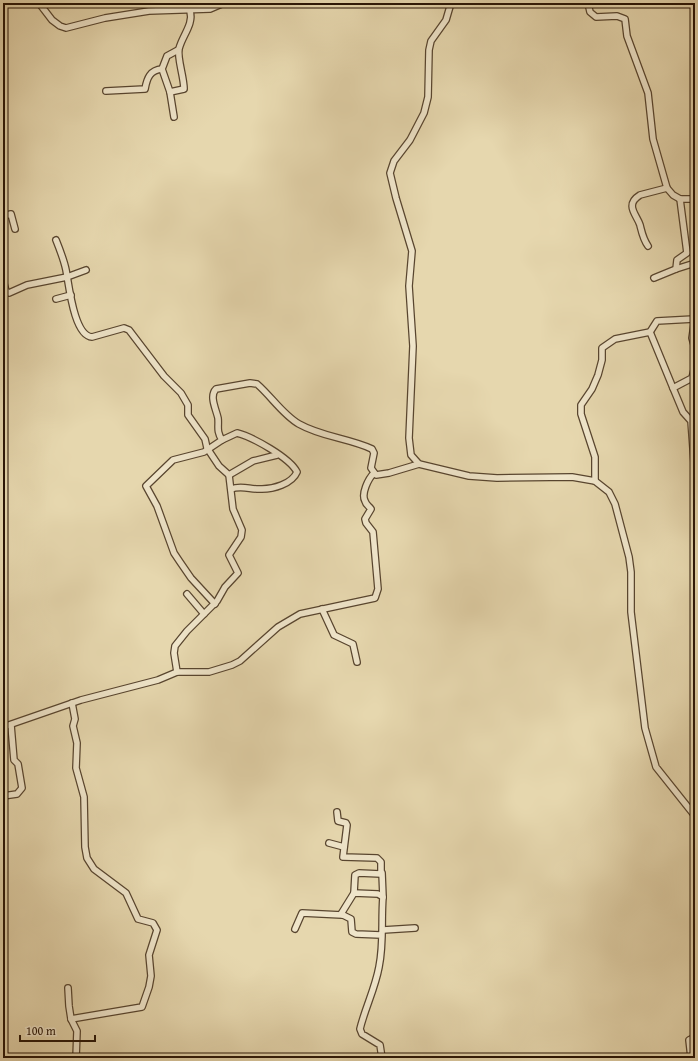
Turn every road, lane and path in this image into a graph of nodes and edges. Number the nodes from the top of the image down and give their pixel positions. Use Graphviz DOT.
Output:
graph roads {
  1 [pos="39,3"];
  2 [pos="224,3"];
  3 [pos="451,3"];
  4 [pos="588,3"];
  5 [pos="190,11"];
  6 [pos="178,50"];
  7 [pos="162,70"];
  8 [pos="106,91"];
  9 [pos="170,92"];
  10 [pos="174,117"];
  11 [pos="667,188"];
  12 [pos="680,198"];
  13 [pos="695,199"];
  14 [pos="3,216"];
  15 [pos="15,229"];
  16 [pos="56,240"];
  17 [pos="648,246"];
  18 [pos="695,264"];
  19 [pos="676,269"];
  20 [pos="86,270"];
  21 [pos="67,276"];
  22 [pos="654,278"];
  23 [pos="3,280"];
  24 [pos="71,294"];
  25 [pos="56,299"];
  26 [pos="695,318"];
  27 [pos="650,332"];
  28 [pos="695,348"];
  29 [pos="695,366"];
  30 [pos="672,388"];
  31 [pos="222,440"];
  32 [pos="208,450"];
  33 [pos="277,455"];
  34 [pos="694,462"];
  35 [pos="419,464"];
  36 [pos="374,473"];
  37 [pos="229,475"];
  38 [pos="595,480"];
  39 [pos="231,489"];
  40 [pos="187,594"];
  41 [pos="215,604"];
  42 [pos="322,609"];
  43 [pos="204,614"];
  44 [pos="357,662"];
  45 [pos="177,672"];
  46 [pos="72,703"];
  47 [pos="11,725"];
  48 [pos="3,727"];
  49 [pos="3,796"];
  50 [pos="337,812"];
  51 [pos="695,816"];
  52 [pos="329,843"];
  53 [pos="344,847"];
  54 [pos="382,873"];
  55 [pos="354,893"];
  56 [pos="383,897"];
  57 [pos="342,915"];
  58 [pos="415,928"];
  59 [pos="295,929"];
  60 [pos="382,932"];
  61 [pos="68,988"];
  62 [pos="72,1019"];
  63 [pos="695,1037"];
  64 [pos="76,1058"];
  65 [pos="382,1058"];
  66 [pos="691,1058"];
  1 -- 5 [label="street"];
  2 -- 5 [label="street"];
  3 -- 35 [label="street"];
  4 -- 11 [label="street"];
  5 -- 6 [label="street"];
  6 -- 7 [label="street"];
  6 -- 9 [label="street"];
  7 -- 8 [label="street"];
  7 -- 9 [label="street"];
  9 -- 10 [label="street"];
  11 -- 12 [label="street"];
  11 -- 17 [label="street"];
  12 -- 13 [label="street"];
  12 -- 19 [label="street"];
  14 -- 15 [label="street"];
  16 -- 21 [label="street"];
  18 -- 19 [label="street"];
  19 -- 22 [label="street"];
  20 -- 21 [label="street"];
  21 -- 23 [label="street"];
  21 -- 24 [label="street"];
  24 -- 25 [label="street"];
  24 -- 32 [label="street"];
  26 -- 27 [label="street"];
  26 -- 28 [label="street"];
  27 -- 30 [label="street"];
  27 -- 38 [label="street"];
  29 -- 30 [label="street"];
  30 -- 34 [label="street"];
  31 -- 32 [label="street"];
  31 -- 33 [label="street"];
  31 -- 36 [label="street"];
  32 -- 37 [label="street"];
  32 -- 41 [label="street"];
  33 -- 37 [label="street"];
  33 -- 39 [label="street"];
  35 -- 36 [label="street"];
  35 -- 38 [label="street"];
  36 -- 42 [label="street"];
  37 -- 39 [label="street"];
  38 -- 51 [label="street"];
  39 -- 41 [label="street"];
  40 -- 43 [label="street"];
  41 -- 43 [label="street"];
  42 -- 44 [label="street"];
  42 -- 45 [label="street"];
  43 -- 45 [label="street"];
  45 -- 46 [label="street"];
  46 -- 47 [label="street"];
  46 -- 62 [label="street"];
  47 -- 48 [label="street"];
  47 -- 49 [label="street"];
  50 -- 53 [label="street"];
  52 -- 53 [label="street"];
  53 -- 54 [label="street"];
  54 -- 55 [label="street"];
  54 -- 56 [label="street"];
  55 -- 56 [label="street"];
  55 -- 57 [label="street"];
  56 -- 60 [label="street"];
  57 -- 59 [label="street"];
  57 -- 60 [label="street"];
  58 -- 60 [label="street"];
  60 -- 65 [label="street"];
  61 -- 62 [label="street"];
  62 -- 64 [label="street"];
  63 -- 66 [label="street"];
}
